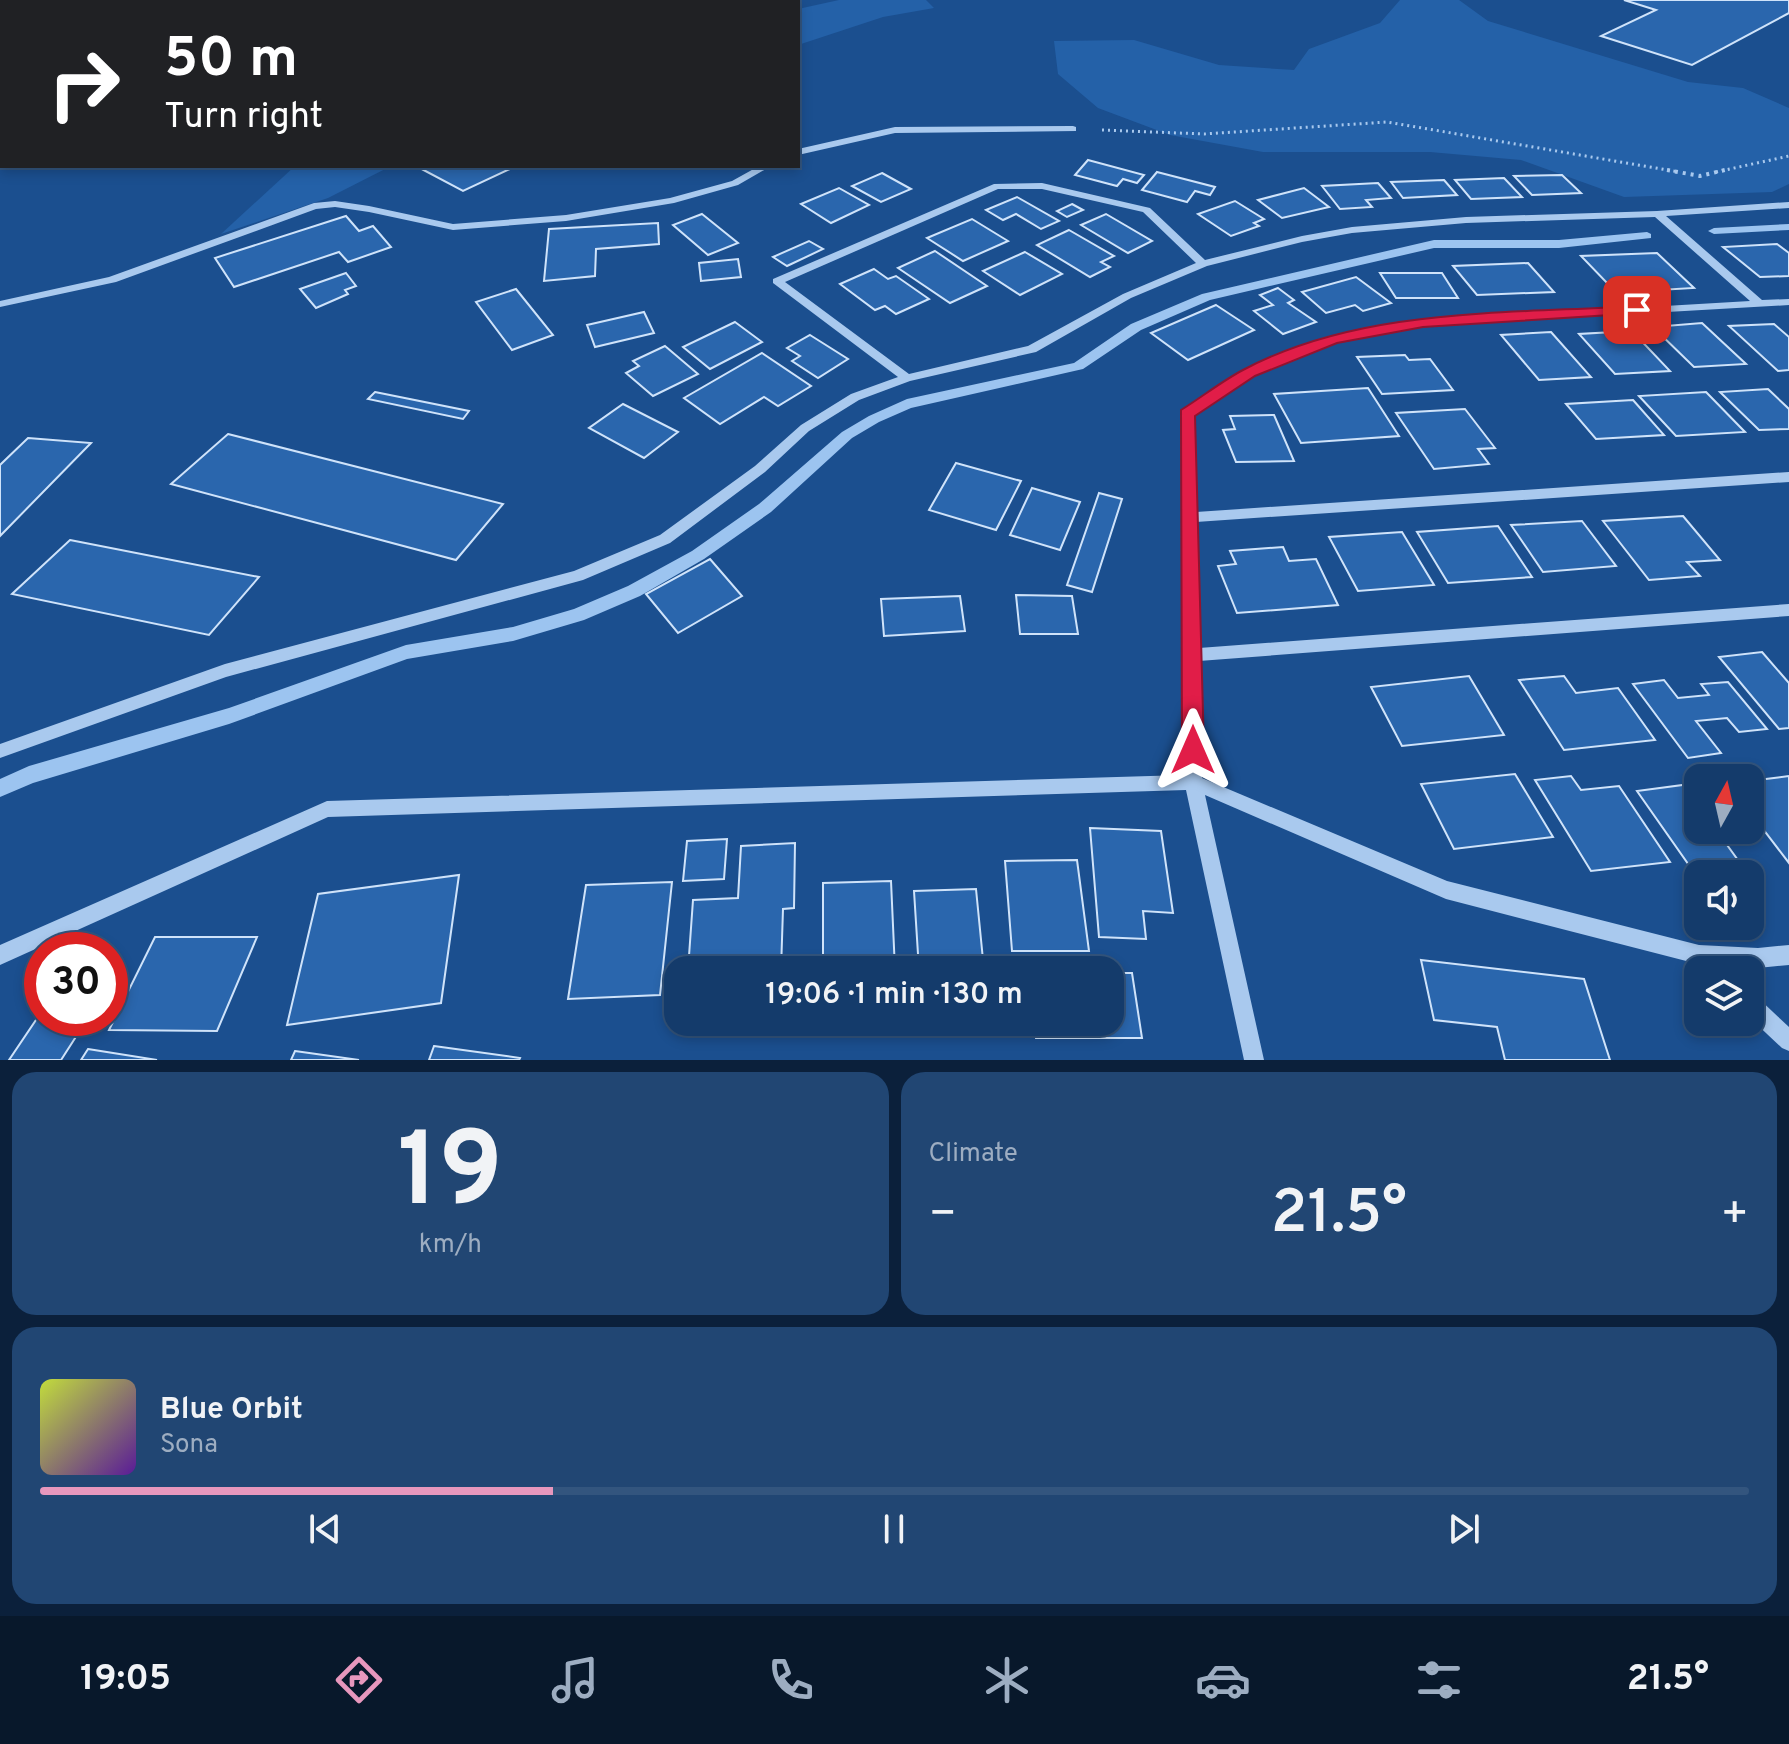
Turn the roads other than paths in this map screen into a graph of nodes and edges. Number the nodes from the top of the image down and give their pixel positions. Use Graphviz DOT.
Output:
graph roads {
  1 [pos="1073,129"];
  2 [pos="800,152"];
  3 [pos="762,168"];
  4 [pos="1789,205"];
  5 [pos="1657,214"];
  6 [pos="1203,264"];
  7 [pos="1789,302"];
  8 [pos="1759,303"];
  9 [pos="0,304"];
  10 [pos="907,378"];
  11 [pos="1789,477"];
  12 [pos="1188,518"];
  13 [pos="1789,610"];
  14 [pos="1192,655"];
  15 [pos="0,751"];
  16 [pos="1193,782"];
  17 [pos="0,955"];
  18 [pos="1699,955"];
  19 [pos="1789,955"];
  20 [pos="1764,1017"];
  21 [pos="1789,1041"];
  22 [pos="1254,1060"];
  1 -- 2 [label="street"];
  3 -- 9 [label="street"];
  4 -- 5 [label="street"];
  5 -- 6 [label="street"];
  5 -- 8 [label="street"];
  6 -- 10 [label="street"];
  6 -- 10 [label="street"];
  7 -- 8 [label="street"];
  8 -- 12 [label="street"];
  10 -- 15 [label="street"];
  11 -- 12 [label="street"];
  12 -- 14 [label="street"];
  13 -- 14 [label="street"];
  14 -- 16 [label="street"];
  16 -- 17 [label="street"];
  16 -- 18 [label="street"];
  16 -- 22 [label="street"];
  18 -- 19 [label="street"];
  20 -- 21 [label="street"];
}
